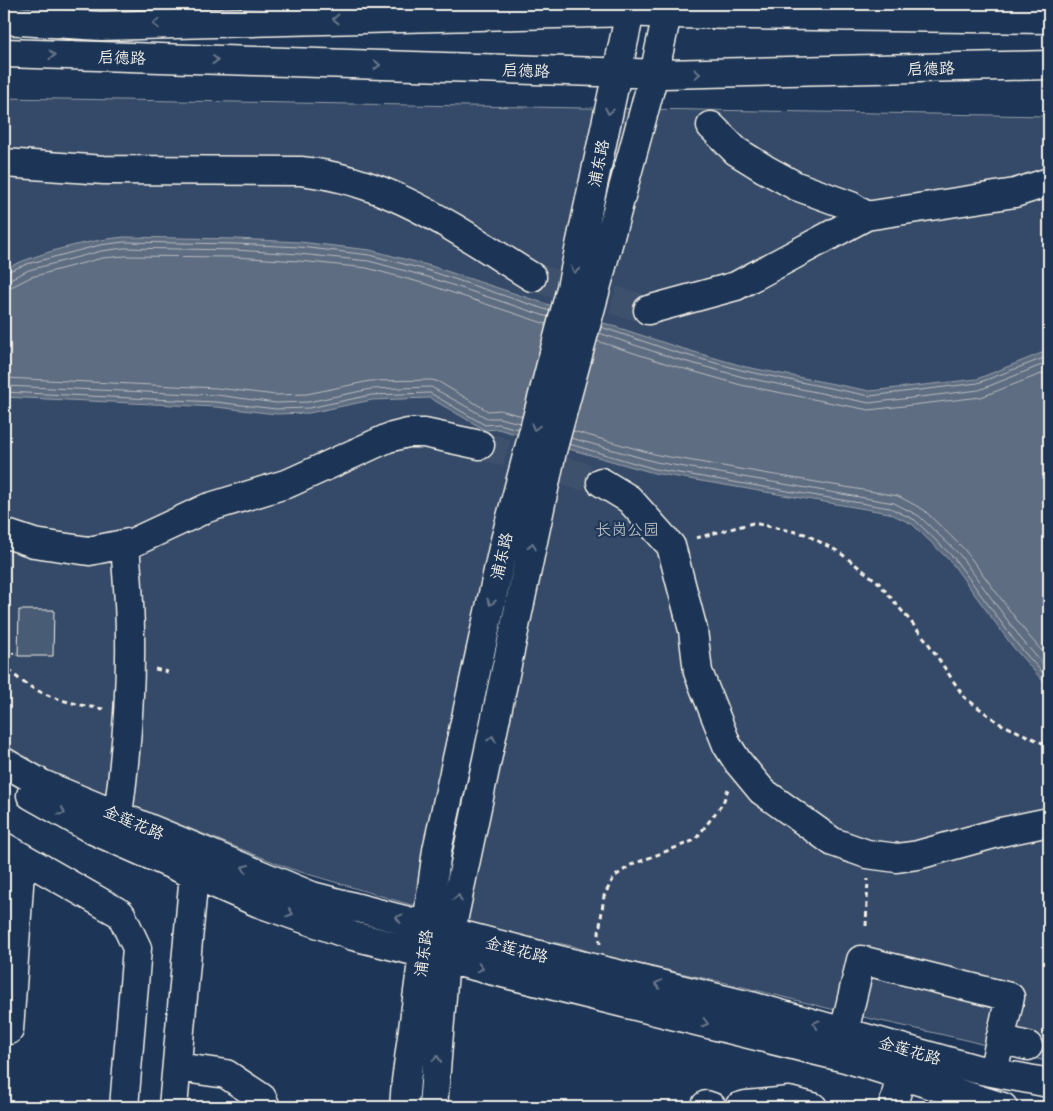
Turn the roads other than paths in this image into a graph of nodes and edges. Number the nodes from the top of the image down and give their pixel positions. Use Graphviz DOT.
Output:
graph roads {
  1 [pos="630,8"];
  2 [pos="667,9"];
  3 [pos="1049,19"];
  4 [pos="4,20"];
  5 [pos="4,53"];
  6 [pos="1049,65"];
  7 [pos="617,73"];
  8 [pos="654,74"];
  9 [pos="711,126"];
  10 [pos="4,164"];
  11 [pos="1049,182"];
  12 [pos="866,216"];
  13 [pos="532,277"];
  14 [pos="648,310"];
  15 [pos="480,445"];
  16 [pos="601,482"];
  17 [pos="4,533"];
  18 [pos="125,544"];
  19 [pos="4,762"];
  20 [pos="4,780"];
  21 [pos="118,815"];
  22 [pos="1049,822"];
  23 [pos="12,852"];
  24 [pos="194,874"];
  25 [pos="439,929"];
  26 [pos="434,956"];
  27 [pos="9,1030"];
  28 [pos="844,1032"];
  29 [pos="1000,1039"];
  30 [pos="1028,1046"];
  31 [pos="177,1067"];
  32 [pos="993,1072"];
  33 [pos="901,1075"];
  34 [pos="1049,1083"];
  35 [pos="124,1107"];
  36 [pos="173,1107"];
  37 [pos="266,1107"];
  38 [pos="404,1107"];
  39 [pos="432,1107"];
  40 [pos="739,1107"];
  41 [pos="813,1107"];
  42 [pos="894,1107"];
  43 [pos="1003,1107"];
  1 -- 2 [label="street, 启德路"];
  1 -- 4 [label="street, 启德路, one-way"];
  1 -- 7 [label="street, 浦东路"];
  2 -- 3 [label="street, 启德路"];
  2 -- 8 [label="street, 浦东路"];
  5 -- 7 [label="street, 启德路, one-way"];
  8 -- 6 [label="street, 启德路, one-way"];
  7 -- 8 [label="street, 启德路"];
  7 -- 25 [label="street, 浦东路, one-way"];
  25 -- 8 [label="street, 浦东路, one-way"];
  9 -- 12 [label="street"];
  10 -- 13 [label="street"];
  11 -- 12 [label="street"];
  12 -- 14 [label="street"];
  15 -- 18 [label="street"];
  16 -- 22 [label="street"];
  17 -- 18 [label="street"];
  18 -- 21 [label="street"];
  19 -- 21 [label="street, 金莲花路"];
  20 -- 24 [label="street, 金莲花路, one-way"];
  25 -- 21 [label="street, 金莲花路, one-way"];
  23 -- 27 [label="street"];
  23 -- 35 [label="street"];
  24 -- 26 [label="street, 金莲花路, one-way"];
  24 -- 31 [label="street"];
  25 -- 26 [label="street, 浦东路"];
  28 -- 25 [label="street, 金莲花路, one-way"];
  26 -- 33 [label="street, 金莲花路, one-way"];
  26 -- 38 [label="street, 浦东路"];
  39 -- 26 [label="street, 浦东路, one-way"];
  28 -- 29 [label="street"];
  28 -- 32 [label="street, 金莲花路"];
  29 -- 30 [label="street"];
  29 -- 32 [label="street"];
  31 -- 36 [label="street"];
  31 -- 37 [label="street"];
  32 -- 34 [label="street, 金莲花路"];
  33 -- 42 [label="street"];
  33 -- 43 [label="street, 金莲花路"];
  40 -- 41 [label="street"];
}
